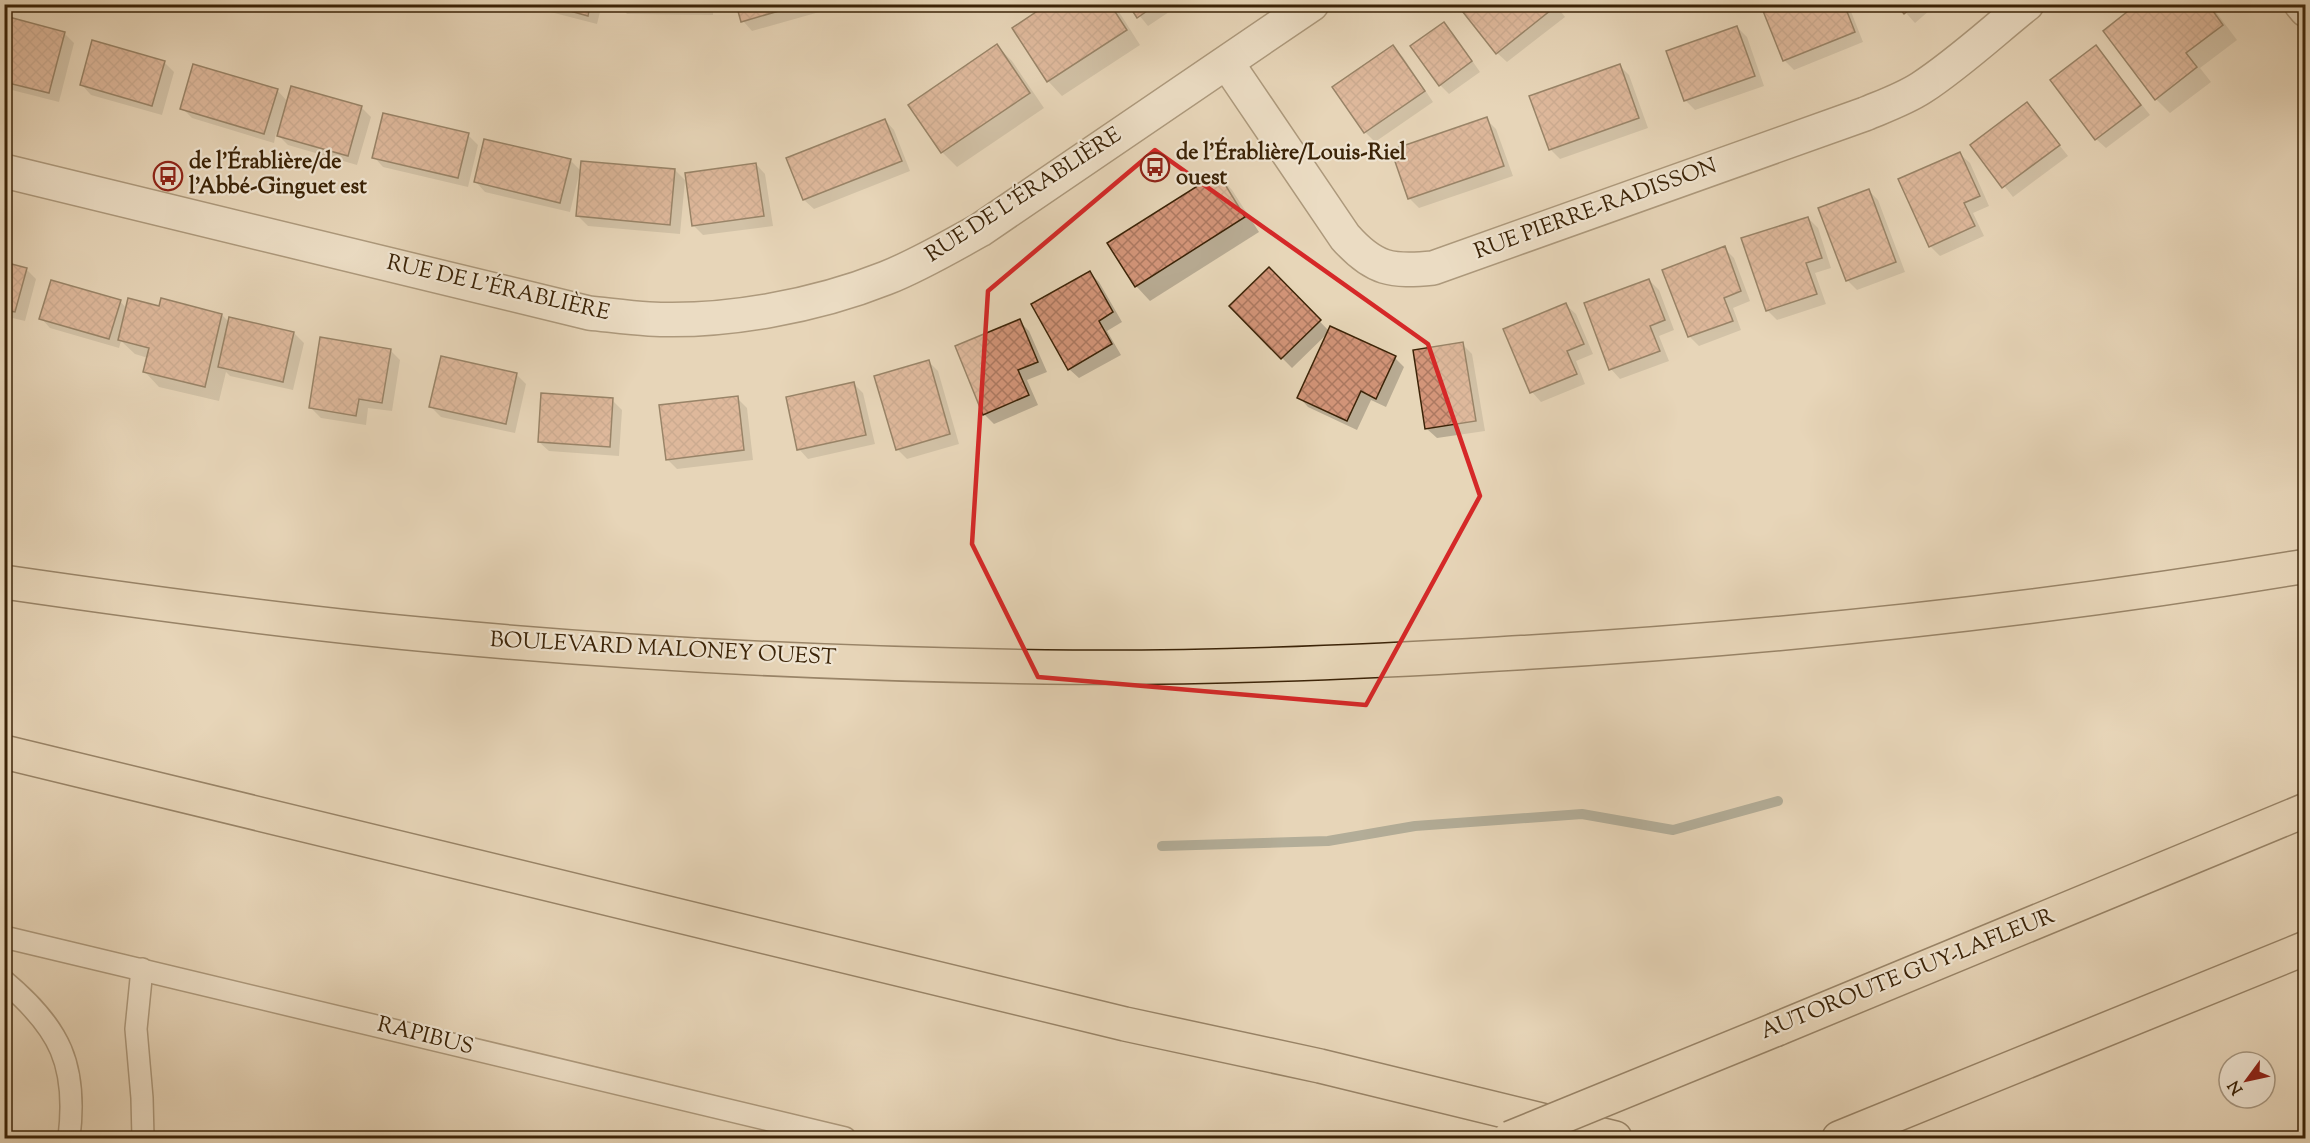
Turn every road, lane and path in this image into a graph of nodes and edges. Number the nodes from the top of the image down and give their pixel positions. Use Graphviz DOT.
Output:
graph roads {
  1 [pos="1312,4"];
  2 [pos="2027,4"];
  3 [pos="2301,4"];
  4 [pos="2306,10"];
  5 [pos="1227,63"];
  6 [pos="4,171"];
  7 [pos="2306,566"];
  8 [pos="4,582"];
  9 [pos="4,752"];
  10 [pos="2306,810"];
  11 [pos="4,937"];
  12 [pos="2306,948"];
  13 [pos="142,969"];
  14 [pos="4,981"];
  15 [pos="69,1138"];
  16 [pos="143,1138"];
  17 [pos="845,1138"];
  18 [pos="1510,1138"];
  19 [pos="1615,1138"];
  20 [pos="1839,1138"];
  1 -- 5 [label="street, RUE DE L'ÉRABLIÈRE"];
  2 -- 5 [label="street, RUE PIERRE-RADISSON"];
  3 -- 4 [label="street"];
  5 -- 6 [label="street, RUE DE L'ÉRABLIÈRE"];
  7 -- 8 [label="highway, BOULEVARD MALONEY OUEST"];
  9 -- 19 [label="highway"];
  10 -- 18 [label="highway, AUTOROUTE GUY-LAFLEUR, bridge"];
  11 -- 13 [label="lane, RAPIBUS"];
  12 -- 20 [label="highway"];
  13 -- 16 [label="lane"];
  13 -- 17 [label="lane, RAPIBUS"];
  14 -- 15 [label="lane"];
}
